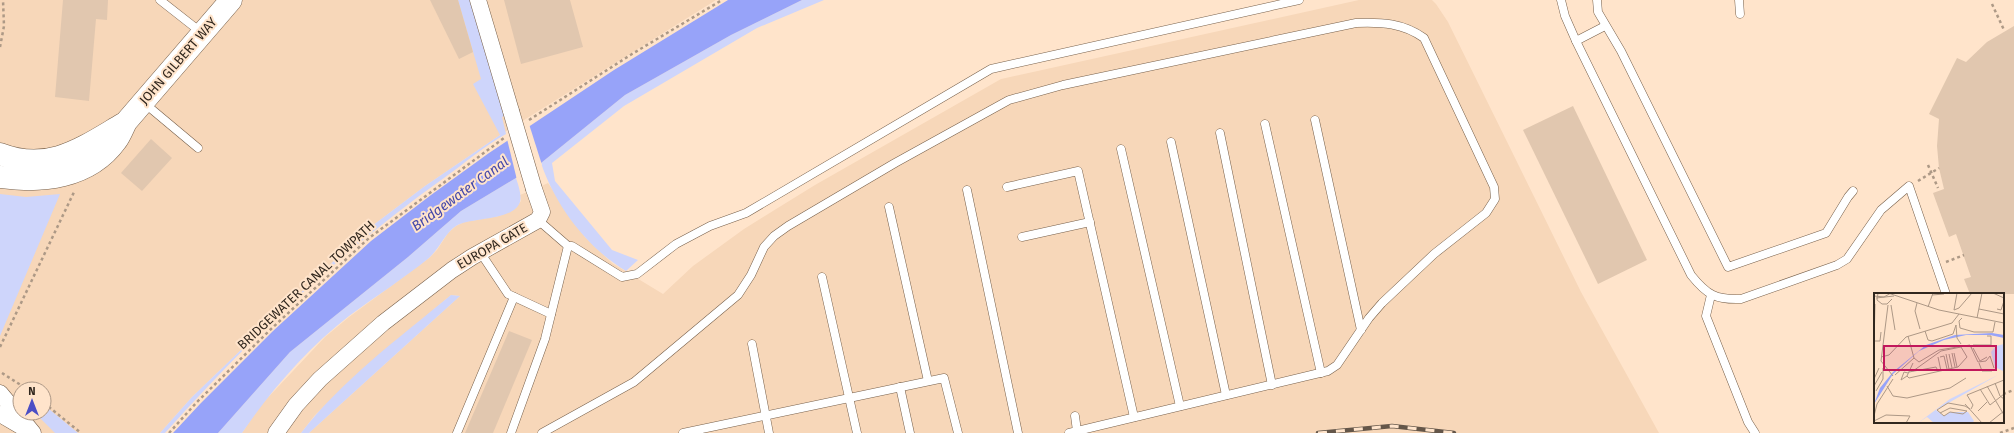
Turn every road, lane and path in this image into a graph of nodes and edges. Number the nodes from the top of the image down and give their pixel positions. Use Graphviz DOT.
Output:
graph roads {
  1 [pos="3,0"];
  2 [pos="160,0"];
  3 [pos="231,0"];
  4 [pos="478,0"];
  5 [pos="722,0"];
  6 [pos="1300,0"];
  7 [pos="1560,0"];
  8 [pos="1597,0"];
  9 [pos="1739,0"];
  10 [pos="1992,4"];
  11 [pos="1740,14"];
  12 [pos="1605,26"];
  13 [pos="2004,30"];
  14 [pos="202,34"];
  15 [pos="1576,42"];
  16 [pos="0,47"];
  17 [pos="143,102"];
  18 [pos="1315,120"];
  19 [pos="528,121"];
  20 [pos="126,122"];
  21 [pos="1265,124"];
  22 [pos="1220,132"];
  23 [pos="506,136"];
  24 [pos="1171,142"];
  25 [pos="198,148"];
  26 [pos="1121,149"];
  27 [pos="0,154"];
  28 [pos="1928,165"];
  29 [pos="87,167"];
  30 [pos="1939,168"];
  31 [pos="1931,172"];
  32 [pos="0,177"];
  33 [pos="1909,186"];
  34 [pos="1007,187"];
  35 [pos="1938,188"];
  36 [pos="967,190"];
  37 [pos="1853,191"];
  38 [pos="889,207"];
  39 [pos="538,220"];
  40 [pos="1090,222"];
  41 [pos="1022,237"];
  42 [pos="568,246"];
  43 [pos="480,252"];
  44 [pos="1964,255"];
  45 [pos="1936,266"];
  46 [pos="822,277"];
  47 [pos="1946,293"];
  48 [pos="1711,296"];
  49 [pos="514,297"];
  50 [pos="551,314"];
  51 [pos="1361,330"];
  52 [pos="752,344"];
  53 [pos="0,347"];
  54 [pos="2,373"];
  55 [pos="1321,373"];
  56 [pos="14,381"];
  57 [pos="928,381"];
  58 [pos="1272,385"];
  59 [pos="900,387"];
  60 [pos="2014,390"];
  61 [pos="0,392"];
  62 [pos="2004,394"];
  63 [pos="1226,395"];
  64 [pos="849,398"];
  65 [pos="1180,406"];
  66 [pos="52,409"];
  67 [pos="765,416"];
  68 [pos="1074,416"];
  69 [pos="1134,417"];
  70 [pos="4,420"];
  71 [pos="2014,428"];
  72 [pos="277,432"];
  73 [pos="687,432"];
  74 [pos="1073,432"];
  75 [pos="32,433"];
  76 [pos="81,433"];
  77 [pos="169,433"];
  78 [pos="456,433"];
  79 [pos="511,433"];
  80 [pos="542,433"];
  81 [pos="769,433"];
  82 [pos="857,433"];
  83 [pos="910,433"];
  84 [pos="958,433"];
  85 [pos="1018,433"];
  86 [pos="1755,433"];
  87 [pos="2000,433"];
  1 -- 16 [label="path"];
  2 -- 14 [label="lane"];
  3 -- 14 [label="street, JOHN GILBERT WAY"];
  4 -- 39 [label="street, EUROPA GATE, bridge"];
  5 -- 19 [label="path"];
  6 -- 42 [label="lane"];
  7 -- 15 [label="lane"];
  8 -- 12 [label="lane"];
  9 -- 11 [label="lane"];
  10 -- 13 [label="path"];
  12 -- 15 [label="lane"];
  12 -- 37 [label="lane"];
  14 -- 17 [label="street, JOHN GILBERT WAY"];
  15 -- 48 [label="lane"];
  17 -- 20 [label="street, JOHN GILBERT WAY"];
  17 -- 25 [label="lane"];
  18 -- 51 [label="lane"];
  20 -- 27 [label="street, JOHN GILBERT WAY"];
  20 -- 29 [label="street, JOHN GILBERT WAY"];
  21 -- 55 [label="lane"];
  22 -- 58 [label="lane"];
  23 -- 77 [label="path, BRIDGEWATER CANAL TOWPATH"];
  24 -- 63 [label="lane"];
  26 -- 65 [label="lane"];
  28 -- 31 [label="path"];
  29 -- 32 [label="street, JOHN GILBERT WAY"];
  29 -- 53 [label="path"];
  30 -- 31 [label="path"];
  31 -- 33 [label="path"];
  31 -- 35 [label="path"];
  33 -- 45 [label="lane"];
  33 -- 48 [label="lane"];
  34 -- 40 [label="lane"];
  36 -- 85 [label="lane"];
  38 -- 57 [label="lane"];
  39 -- 42 [label="lane"];
  39 -- 43 [label="street, EUROPA GATE"];
  40 -- 41 [label="lane"];
  40 -- 69 [label="lane"];
  42 -- 50 [label="lane"];
  43 -- 49 [label="lane"];
  43 -- 72 [label="street, EUROPA GATE"];
  44 -- 45 [label="path"];
  45 -- 47 [label="lane"];
  46 -- 64 [label="lane"];
  48 -- 86 [label="lane"];
  49 -- 50 [label="lane"];
  49 -- 78 [label="lane"];
  50 -- 79 [label="lane"];
  51 -- 55 [label="lane"];
  51 -- 80 [label="lane"];
  52 -- 67 [label="lane"];
  54 -- 56 [label="path"];
  55 -- 58 [label="lane"];
  57 -- 59 [label="lane"];
  57 -- 84 [label="lane"];
  58 -- 63 [label="lane"];
  59 -- 64 [label="lane"];
  59 -- 83 [label="lane"];
  60 -- 62 [label="path"];
  61 -- 75 [label="street"];
  63 -- 65 [label="lane"];
  64 -- 67 [label="lane"];
  64 -- 82 [label="lane"];
  65 -- 69 [label="lane"];
  66 -- 76 [label="path"];
  67 -- 73 [label="lane"];
  67 -- 81 [label="lane"];
  68 -- 74 [label="lane"];
  69 -- 74 [label="lane"];
  70 -- 75 [label="street"];
  71 -- 87 [label="path"];
}
